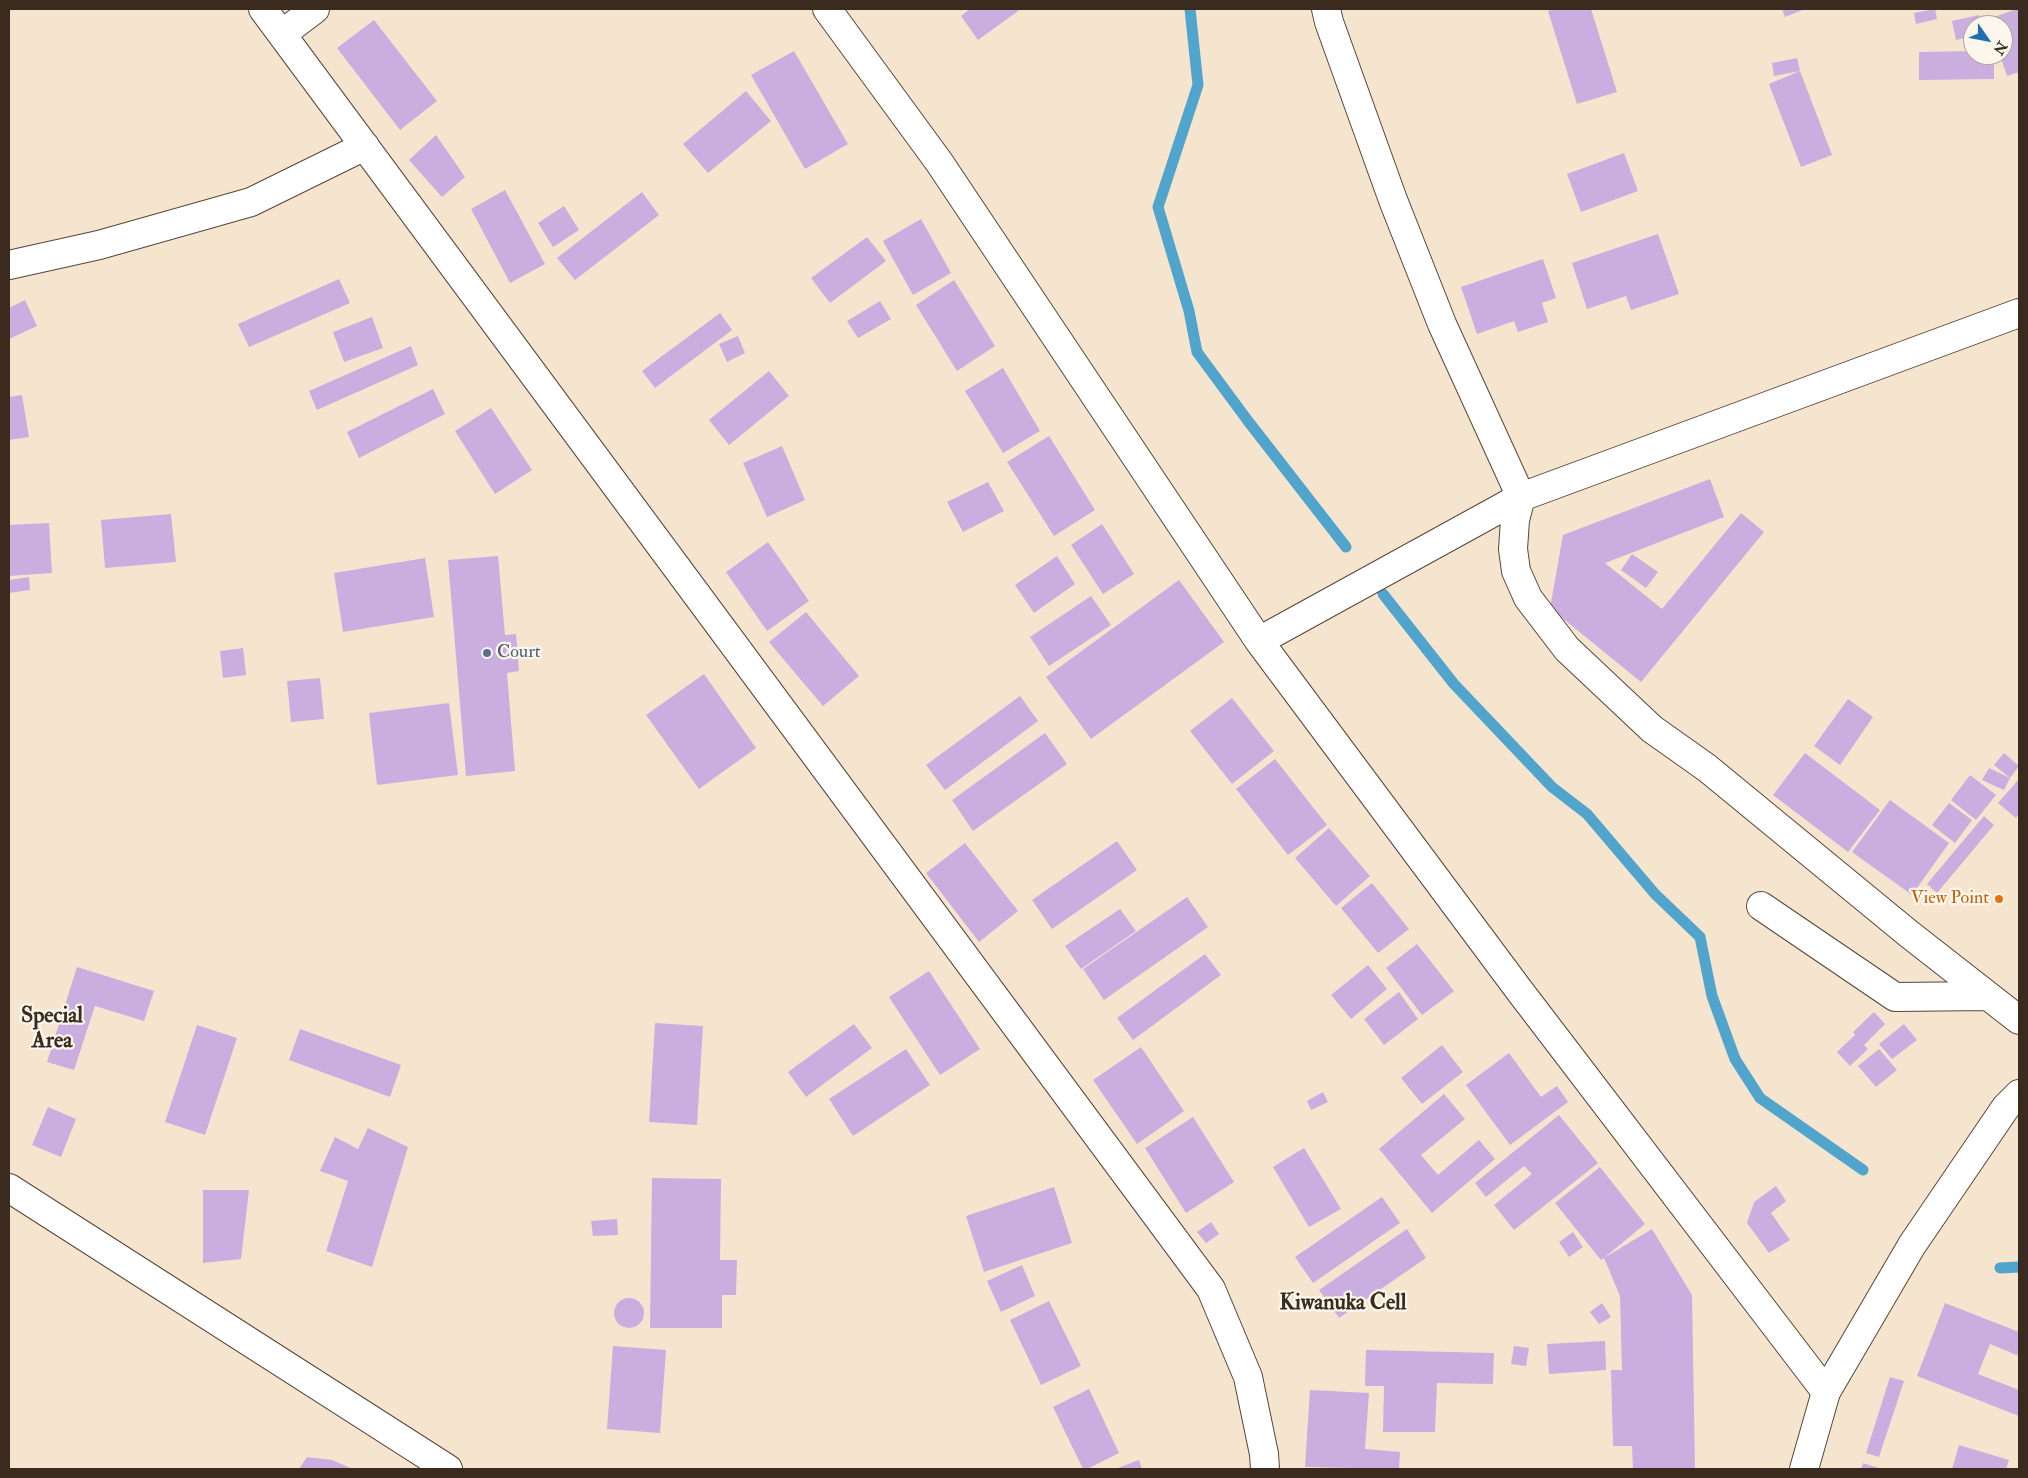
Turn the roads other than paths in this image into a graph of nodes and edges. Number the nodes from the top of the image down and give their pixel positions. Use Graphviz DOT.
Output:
graph roads {
  1 [pos="263,9"];
  2 [pos="315,9"];
  3 [pos="827,9"];
  4 [pos="1326,9"];
  5 [pos="282,34"];
  6 [pos="365,146"];
  7 [pos="9,265"];
  8 [pos="2019,314"];
  9 [pos="1521,497"];
  10 [pos="1259,640"];
  11 [pos="1761,906"];
  12 [pos="1987,996"];
  13 [pos="2019,1020"];
  14 [pos="2019,1094"];
  15 [pos="9,1188"];
  16 [pos="1826,1392"];
  17 [pos="448,1469"];
  18 [pos="1265,1469"];
  19 [pos="1804,1469"];
  1 -- 5 [label="street"];
  2 -- 5 [label="street"];
  3 -- 10 [label="street"];
  4 -- 9 [label="street"];
  5 -- 6 [label="street"];
  6 -- 7 [label="street"];
  6 -- 18 [label="street"];
  8 -- 9 [label="street"];
  9 -- 10 [label="street"];
  9 -- 12 [label="street"];
  10 -- 16 [label="street"];
  11 -- 12 [label="street"];
  12 -- 13 [label="street"];
  14 -- 16 [label="street"];
  15 -- 17 [label="street"];
  16 -- 19 [label="street"];
}
